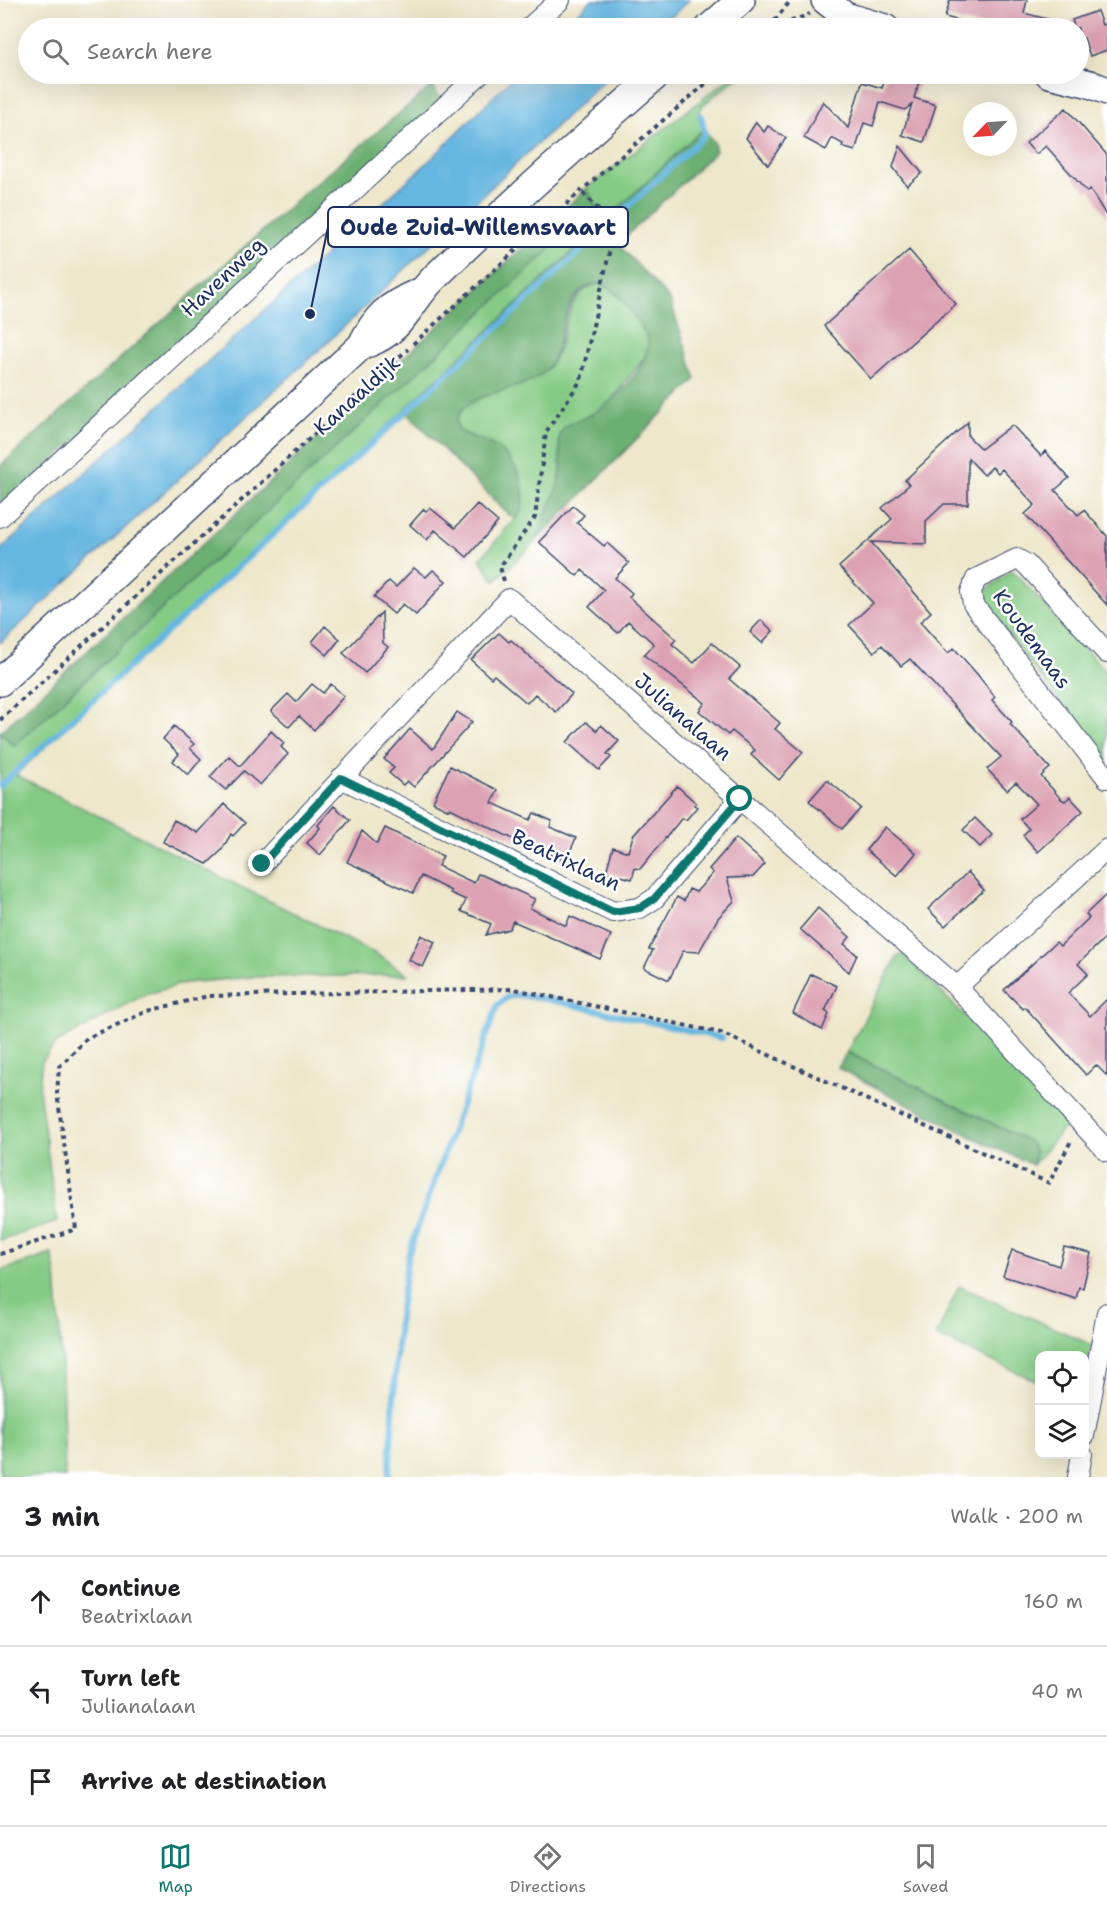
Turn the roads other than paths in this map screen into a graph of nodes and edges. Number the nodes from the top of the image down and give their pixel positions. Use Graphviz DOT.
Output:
graph roads {
  1 [pos="560,0"];
  2 [pos="741,0"];
  3 [pos="829,3"];
  4 [pos="540,18"];
  5 [pos="720,18"];
  6 [pos="852,18"];
  7 [pos="469,84"];
  8 [pos="647,84"];
  9 [pos="1089,84"];
  10 [pos="1107,91"];
  11 [pos="0,517"];
  12 [pos="1107,654"];
  13 [pos="0,682"];
  14 [pos="341,778"];
  15 [pos="1107,778"];
  16 [pos="740,799"];
  17 [pos="1107,849"];
  18 [pos="262,864"];
  19 [pos="957,987"];
  20 [pos="1107,1151"];
  21 [pos="1107,1313"];
  22 [pos="1089,1409"];
  23 [pos="1081,1459"];
  24 [pos="1078,1477"];
  1 -- 4 [label="street"];
  2 -- 5 [label="main road"];
  3 -- 6 [label="main road"];
  7 -- 11 [label="street, Havenweg"];
  8 -- 13 [label="main road, Kanaaldijk"];
  9 -- 10 [label="main road"];
  12 -- 15 [label="street, Koudemaas"];
  14 -- 16 [label="street, Beatrixlaan"];
  14 -- 16 [label="street, Julianalaan"];
  14 -- 18 [label="street"];
  16 -- 19 [label="street, Julianalaan"];
  17 -- 19 [label="street"];
  19 -- 20 [label="street, Julianalaan"];
  21 -- 22 [label="street"];
  23 -- 24 [label="street"];
}
